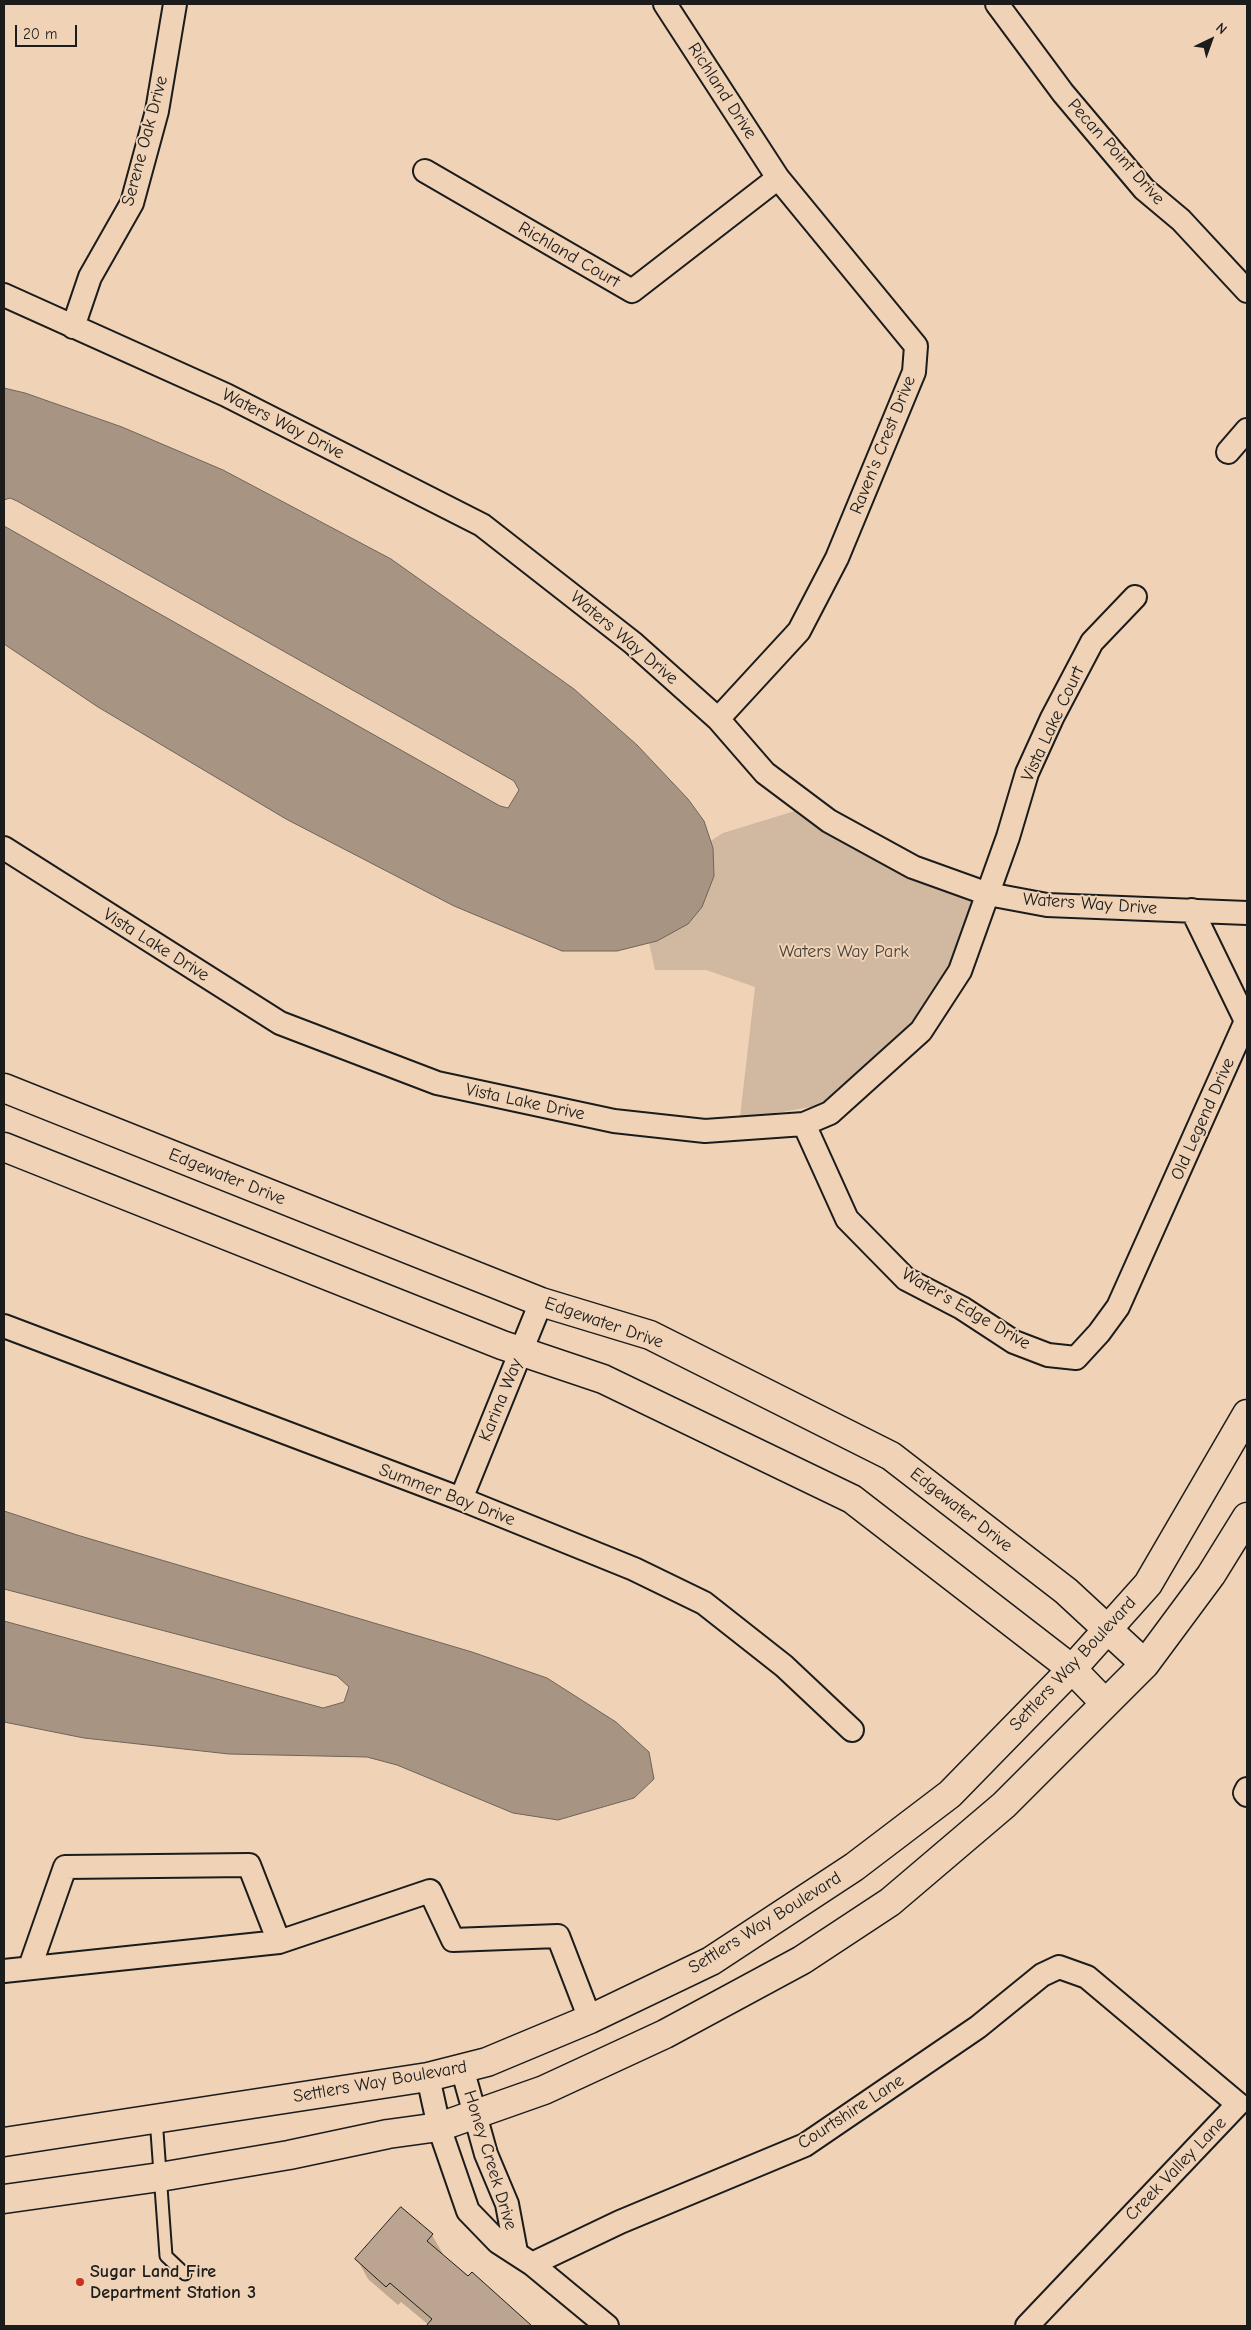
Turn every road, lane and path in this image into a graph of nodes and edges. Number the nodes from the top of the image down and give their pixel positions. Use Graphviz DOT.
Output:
graph roads {
  1 [pos="175,4"];
  2 [pos="665,4"];
  3 [pos="997,4"];
  4 [pos="425,171"];
  5 [pos="778,178"];
  6 [pos="1247,291"];
  7 [pos="4,295"];
  8 [pos="73,327"];
  9 [pos="1247,430"];
  10 [pos="1228,452"];
  11 [pos="1135,597"];
  12 [pos="718,719"];
  13 [pos="4,848"];
  14 [pos="988,894"];
  15 [pos="1192,910"];
  16 [pos="1247,913"];
  17 [pos="1247,1020"];
  18 [pos="4,1088"];
  19 [pos="804,1124"];
  20 [pos="4,1147"];
  21 [pos="1133,1274"];
  22 [pos="541,1302"];
  23 [pos="4,1326"];
  24 [pos="521,1351"];
  25 [pos="1247,1414"];
  26 [pos="461,1499"];
  27 [pos="1247,1516"];
  28 [pos="1107,1628"];
  29 [pos="1145,1664"];
  30 [pos="1072,1669"];
  31 [pos="1105,1703"];
  32 [pos="852,1730"];
  33 [pos="279,1942"];
  34 [pos="30,1967"];
  35 [pos="4,1971"];
  36 [pos="590,2019"];
  37 [pos="1141,2023"];
  38 [pos="462,2068"];
  39 [pos="428,2077"];
  40 [pos="474,2115"];
  41 [pos="156,2118"];
  42 [pos="439,2127"];
  43 [pos="4,2142"];
  44 [pos="160,2177"];
  45 [pos="4,2199"];
  46 [pos="524,2258"];
  47 [pos="185,2274"];
  48 [pos="607,2326"];
  49 [pos="1027,2326"];
  1 -- 8 [label="street, Serene Oak Drive"];
  2 -- 5 [label="street, Richland Drive"];
  3 -- 6 [label="street, Pecan Point Drive"];
  4 -- 5 [label="street, Richland Court"];
  5 -- 12 [label="street, Raven's Crest Drive"];
  7 -- 8 [label="street, Waters Way Drive"];
  8 -- 12 [label="street, Waters Way Drive"];
  9 -- 10 [label="street"];
  11 -- 14 [label="street, Vista Lake Court"];
  12 -- 14 [label="street, Waters Way Drive"];
  13 -- 19 [label="street, Vista Lake Drive"];
  14 -- 15 [label="street, Waters Way Drive"];
  14 -- 19 [label="street, Vista Lake Drive"];
  15 -- 16 [label="street, Waters Way Drive"];
  15 -- 17 [label="street, Old Legend Drive"];
  17 -- 21 [label="street, Old Legend Drive"];
  18 -- 22 [label="street, Edgewater Drive"];
  19 -- 21 [label="street, Water's Edge Drive"];
  20 -- 24 [label="street"];
  22 -- 24 [label="street, Karina Way"];
  22 -- 28 [label="street, Edgewater Drive"];
  23 -- 26 [label="street, Summer Bay Drive"];
  24 -- 26 [label="street, Karina Way"];
  24 -- 30 [label="street"];
  25 -- 28 [label="street, Settlers Way Boulevard"];
  26 -- 32 [label="street, Summer Bay Drive"];
  27 -- 29 [label="street"];
  28 -- 29 [label="street, Edgewater Drive"];
  28 -- 30 [label="street, Settlers Way Boulevard"];
  29 -- 31 [label="street"];
  30 -- 31 [label="street"];
  30 -- 36 [label="street, Settlers Way Boulevard"];
  31 -- 40 [label="street"];
  33 -- 34 [label="street"];
  33 -- 34 [label="street"];
  33 -- 36 [label="street"];
  34 -- 35 [label="street"];
  36 -- 38 [label="street, Settlers Way Boulevard"];
  37 -- 46 [label="street, Courtshire Lane"];
  37 -- 49 [label="street, Creek Valley Lane"];
  38 -- 39 [label="street, Settlers Way Boulevard"];
  38 -- 40 [label="street, Honey Creek Drive"];
  39 -- 41 [label="street, Settlers Way Boulevard"];
  39 -- 42 [label="street, Honey Creek Drive"];
  40 -- 42 [label="street"];
  40 -- 46 [label="street, Honey Creek Drive"];
  41 -- 43 [label="street, Settlers Way Boulevard"];
  41 -- 44 [label="lane"];
  42 -- 44 [label="street"];
  42 -- 46 [label="street, Honey Creek Drive"];
  44 -- 45 [label="street"];
  44 -- 47 [label="lane"];
  46 -- 48 [label="street, Honey Creek Drive"];
}
